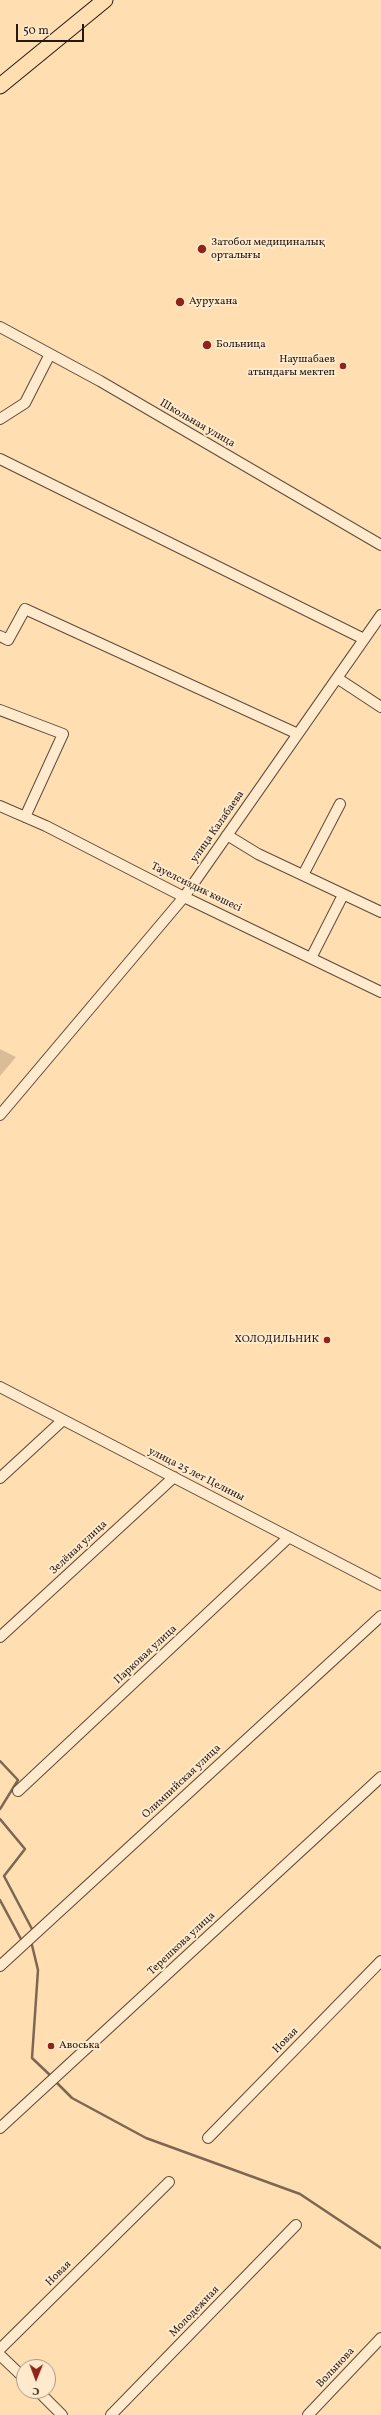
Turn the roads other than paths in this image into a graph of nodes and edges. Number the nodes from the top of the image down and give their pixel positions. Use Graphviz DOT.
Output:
graph roads {
  1 [pos="105,0"];
  2 [pos="0,86"];
  3 [pos="0,327"];
  4 [pos="50,354"];
  5 [pos="0,419"];
  6 [pos="0,459"];
  7 [pos="381,545"];
  8 [pos="381,615"];
  9 [pos="0,636"];
  10 [pos="364,639"];
  11 [pos="337,678"];
  12 [pos="381,707"];
  13 [pos="0,710"];
  14 [pos="298,734"];
  15 [pos="340,804"];
  16 [pos="0,806"];
  17 [pos="25,817"];
  18 [pos="227,835"];
  19 [pos="303,876"];
  20 [pos="343,895"];
  21 [pos="184,897"];
  22 [pos="381,912"];
  23 [pos="311,958"];
  24 [pos="381,992"];
  25 [pos="0,1115"];
  26 [pos="0,1387"];
  27 [pos="63,1420"];
  28 [pos="174,1477"];
  29 [pos="0,1478"];
  30 [pos="290,1537"];
  31 [pos="381,1585"];
  32 [pos="381,1616"];
  33 [pos="0,1637"];
  34 [pos="381,1777"];
  35 [pos="18,1791"];
  36 [pos="381,1961"];
  37 [pos="0,1966"];
  38 [pos="0,2128"];
  39 [pos="208,2138"];
  40 [pos="169,2182"];
  41 [pos="296,2225"];
  42 [pos="381,2338"];
  43 [pos="0,2349"];
  44 [pos="0,2355"];
  45 [pos="16,2370"];
  46 [pos="46,2399"];
  47 [pos="62,2415"];
  48 [pos="112,2415"];
  49 [pos="308,2415"];
  1 -- 2 [label="highway"];
  3 -- 4 [label="street, Школьная улица"];
  4 -- 5 [label="street"];
  4 -- 7 [label="street, Школьная улица"];
  6 -- 10 [label="street"];
  8 -- 10 [label="street, улица Калабаева"];
  9 -- 14 [label="street"];
  10 -- 11 [label="street, улица Калабаева"];
  11 -- 12 [label="street"];
  11 -- 14 [label="street, улица Калабаева"];
  13 -- 17 [label="street"];
  14 -- 18 [label="street, улица Калабаева"];
  15 -- 19 [label="street"];
  16 -- 17 [label="street, Тауелсиздик көшесі"];
  17 -- 21 [label="street, Тауелсиздик көшесі"];
  18 -- 19 [label="street"];
  18 -- 21 [label="street, улица Калабаева"];
  19 -- 20 [label="street"];
  20 -- 22 [label="street"];
  20 -- 23 [label="street"];
  21 -- 23 [label="street, Тауелсиздик көшесі"];
  21 -- 25 [label="street, улица Калабаева"];
  23 -- 24 [label="street, Тауелсиздик көшесі"];
  26 -- 27 [label="street, улица 25 лет Целины"];
  27 -- 28 [label="street, улица 25 лет Целины"];
  27 -- 29 [label="street"];
  28 -- 30 [label="street, улица 25 лет Целины"];
  28 -- 33 [label="street, Зелёная улица"];
  30 -- 31 [label="street, улица 25 лет Целины"];
  30 -- 35 [label="street, Парковая улица"];
  32 -- 37 [label="street, Олимпийская улица"];
  34 -- 38 [label="street, Терешкова улица"];
  36 -- 39 [label="street, Новая"];
  40 -- 43 [label="street, Новая"];
  41 -- 48 [label="street, Молодежная"];
  42 -- 49 [label="street, Волынова"];
  44 -- 45 [label="street"];
  46 -- 47 [label="street"];
}
